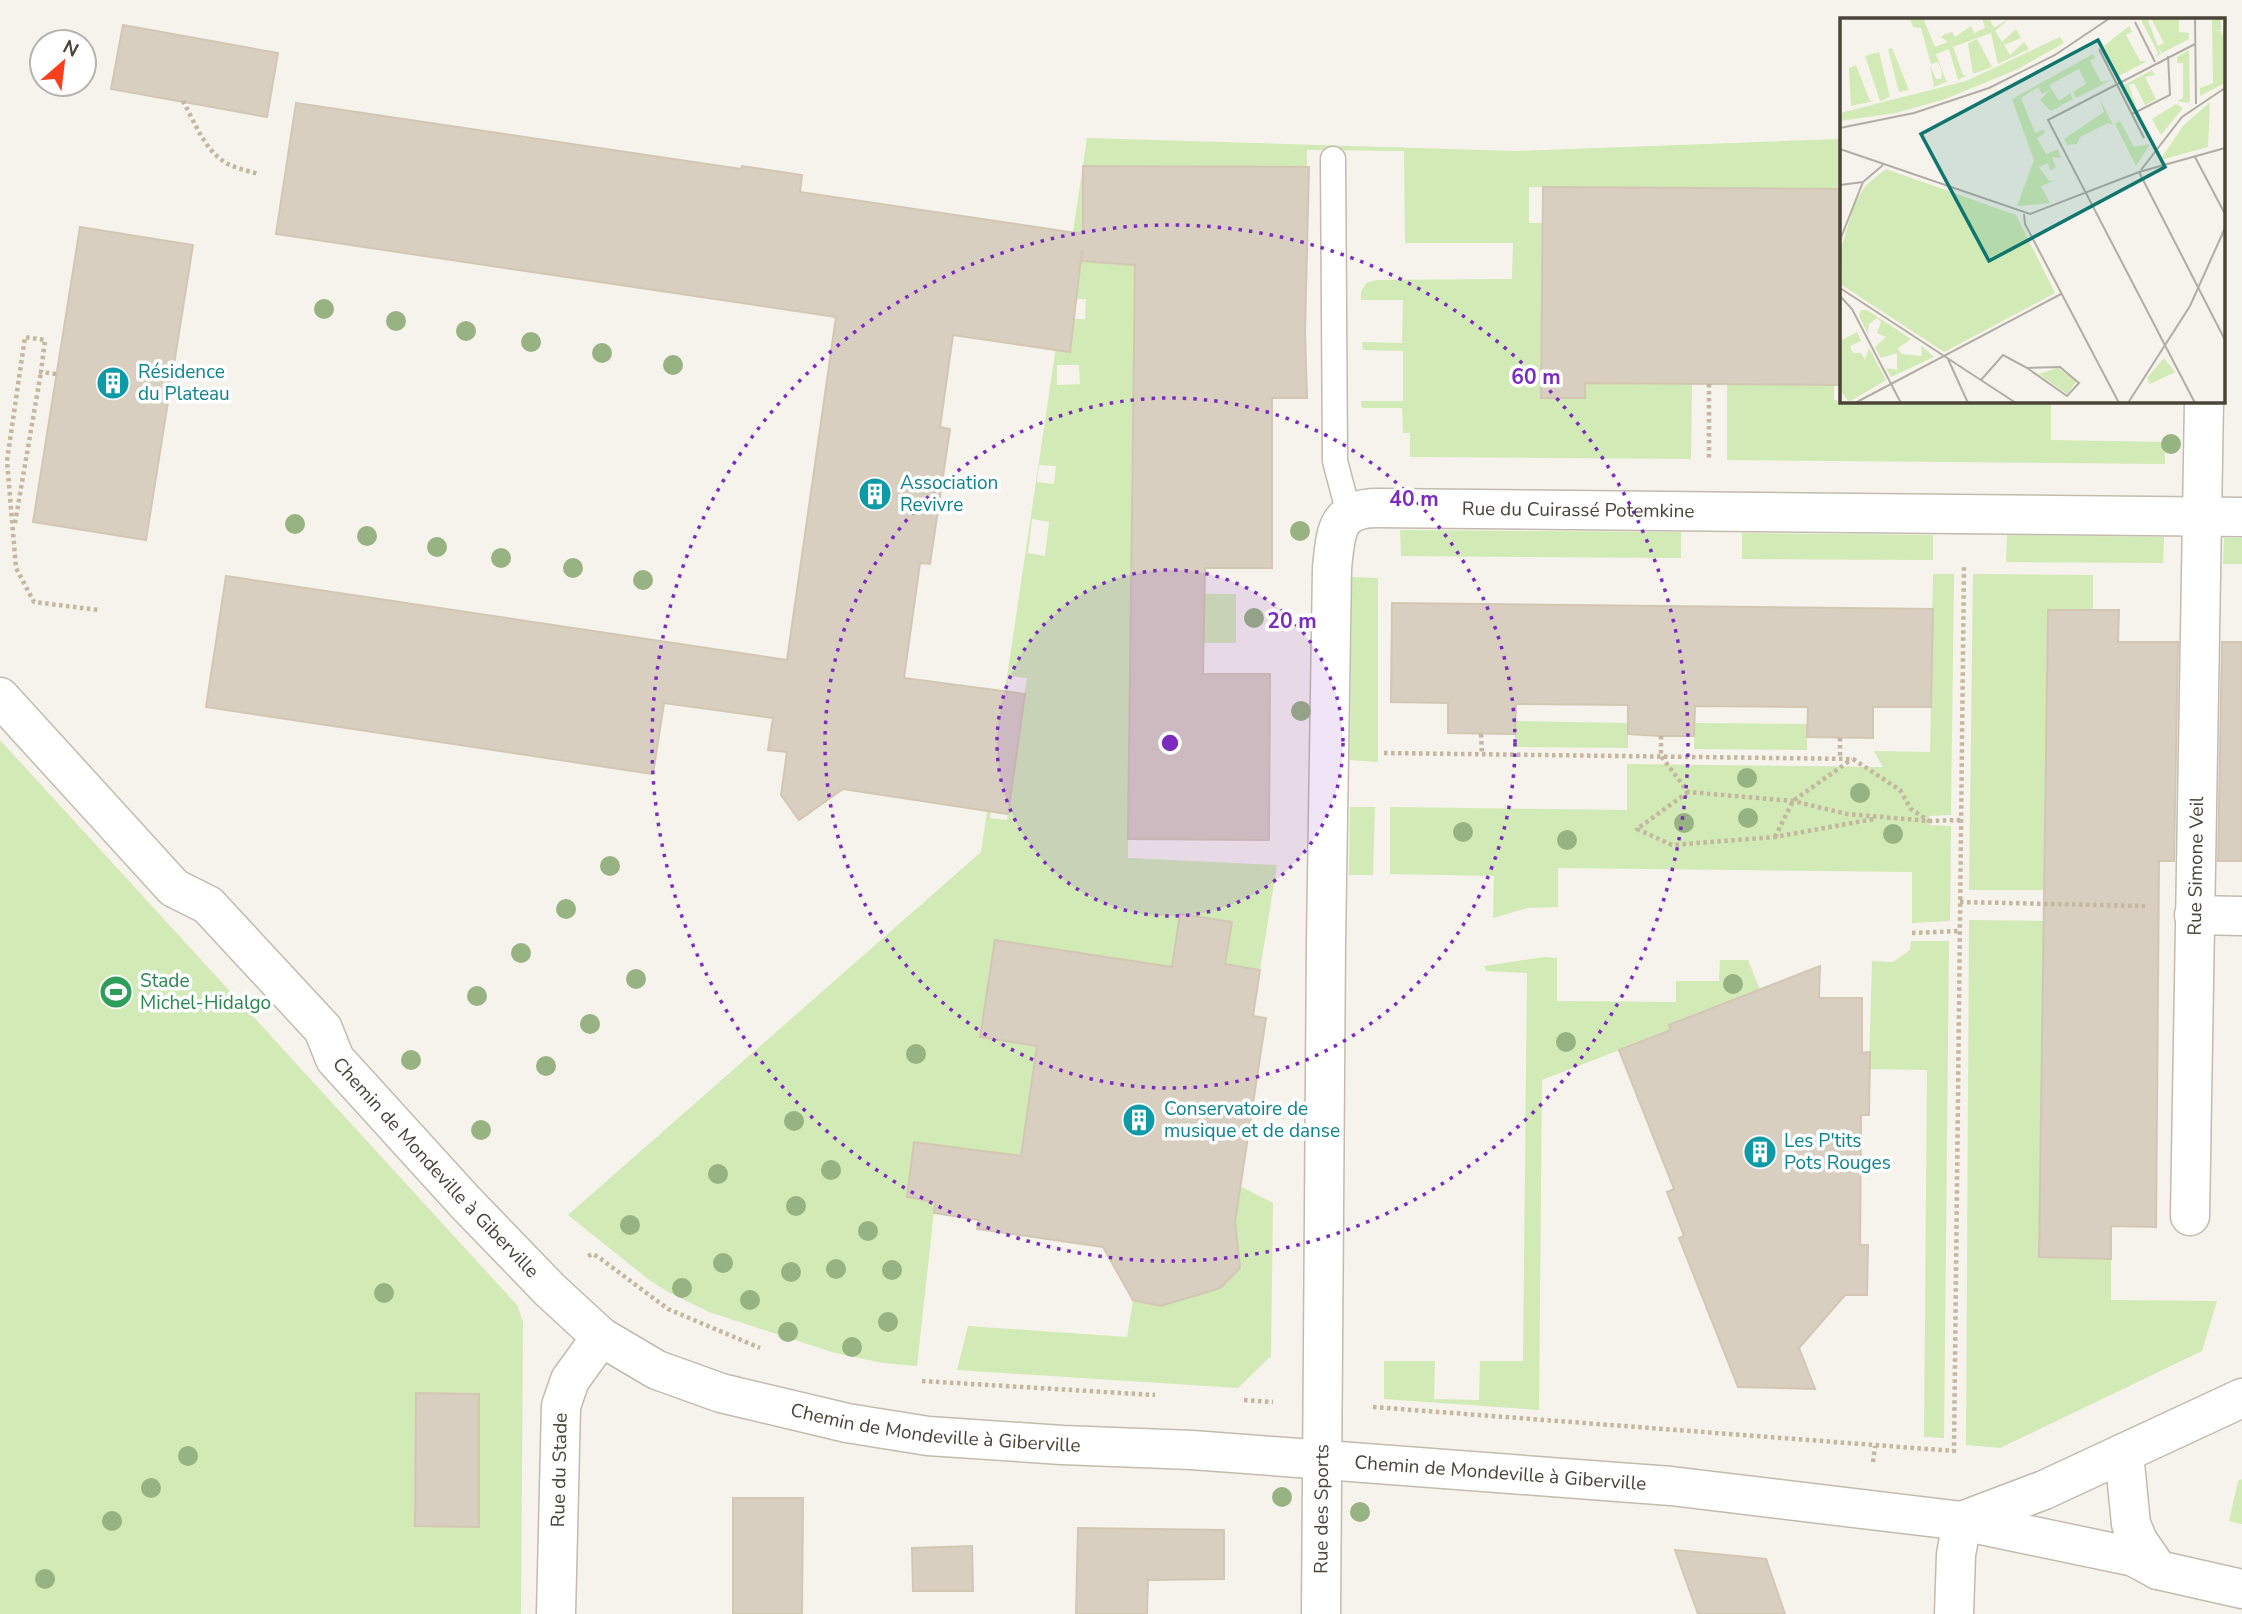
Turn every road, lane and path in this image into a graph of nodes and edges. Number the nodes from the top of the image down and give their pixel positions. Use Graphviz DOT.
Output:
graph roads {
  1 [pos="183,101"];
  2 [pos="1334,159"];
  3 [pos="258,173"];
  4 [pos="41,372"];
  5 [pos="56,374"];
  6 [pos="1709,384"];
  7 [pos="169,392"];
  8 [pos="220,401"];
  9 [pos="2204,402"];
  10 [pos="1709,459"];
  11 [pos="1349,514"];
  12 [pos="2202,517"];
  13 [pos="2242,517"];
  14 [pos="14,532"];
  15 [pos="1965,557"];
  16 [pos="99,610"];
  17 [pos="0,697"];
  18 [pos="1481,734"];
  19 [pos="1661,736"];
  20 [pos="1840,737"];
  21 [pos="1384,753"];
  22 [pos="1482,755"];
  23 [pos="1661,756"];
  24 [pos="1840,758"];
  25 [pos="1853,759"];
  26 [pos="1688,792"];
  27 [pos="1793,802"];
  28 [pos="1882,817"];
  29 [pos="1961,820"];
  30 [pos="1929,821"];
  31 [pos="1775,837"];
  32 [pos="1960,902"];
  33 [pos="2153,906"];
  34 [pos="2194,915"];
  35 [pos="2242,916"];
  36 [pos="1959,932"];
  37 [pos="1912,933"];
  38 [pos="2190,1216"];
  39 [pos="579,1262"];
  40 [pos="601,1337"];
  41 [pos="761,1348"];
  42 [pos="916,1380"];
  43 [pos="1168,1396"];
  44 [pos="2242,1398"];
  45 [pos="1237,1400"];
  46 [pos="1277,1402"];
  47 [pos="1369,1407"];
  48 [pos="2124,1453"];
  49 [pos="1322,1460"];
  50 [pos="1962,1521"];
  51 [pos="2158,1570"];
  52 [pos="2242,1589"];
  53 [pos="556,1614"];
  54 [pos="1321,1614"];
  55 [pos="1954,1614"];
  1 -- 3 [label="path"];
  2 -- 11 [label="lane"];
  4 -- 5 [label="path"];
  4 -- 14 [label="path"];
  4 -- 14 [label="path"];
  6 -- 10 [label="path"];
  7 -- 8 [label="path"];
  9 -- 12 [label="street, Rue Simone Veil"];
  11 -- 12 [label="street, Rue du Cuirassé Potemkine"];
  11 -- 49 [label="street, Rue des Sports"];
  12 -- 13 [label="street, Rue du Cuirassé Potemkine"];
  12 -- 34 [label="street, Rue Simone Veil"];
  14 -- 16 [label="path"];
  15 -- 29 [label="path"];
  17 -- 40 [label="street, Chemin de Mondeville à Giberville"];
  18 -- 22 [label="path"];
  19 -- 23 [label="path"];
  20 -- 24 [label="path"];
  21 -- 22 [label="path"];
  22 -- 23 [label="path"];
  23 -- 24 [label="path"];
  23 -- 26 [label="path"];
  24 -- 25 [label="path"];
  25 -- 27 [label="path"];
  25 -- 30 [label="path"];
  26 -- 27 [label="path"];
  26 -- 31 [label="path"];
  27 -- 28 [label="path"];
  27 -- 31 [label="path"];
  28 -- 30 [label="path"];
  28 -- 31 [label="path"];
  29 -- 30 [label="path"];
  29 -- 32 [label="path"];
  32 -- 33 [label="path"];
  32 -- 36 [label="path"];
  34 -- 35 [label="street"];
  34 -- 38 [label="street, Rue Simone Veil"];
  36 -- 37 [label="path"];
  36 -- 47 [label="path"];
  39 -- 41 [label="path"];
  40 -- 49 [label="street, Chemin de Mondeville à Giberville"];
  40 -- 53 [label="street, Rue du Stade"];
  42 -- 43 [label="path"];
  44 -- 48 [label="street"];
  45 -- 46 [label="path"];
  48 -- 50 [label="street"];
  48 -- 51 [label="street"];
  49 -- 50 [label="street, Chemin de Mondeville à Giberville"];
  49 -- 54 [label="street, Rue des Sports"];
  50 -- 51 [label="street, Chemin de Mondeville à Giberville"];
  50 -- 55 [label="street"];
  51 -- 52 [label="street, Chemin de Mondeville à Giberville"];
}
